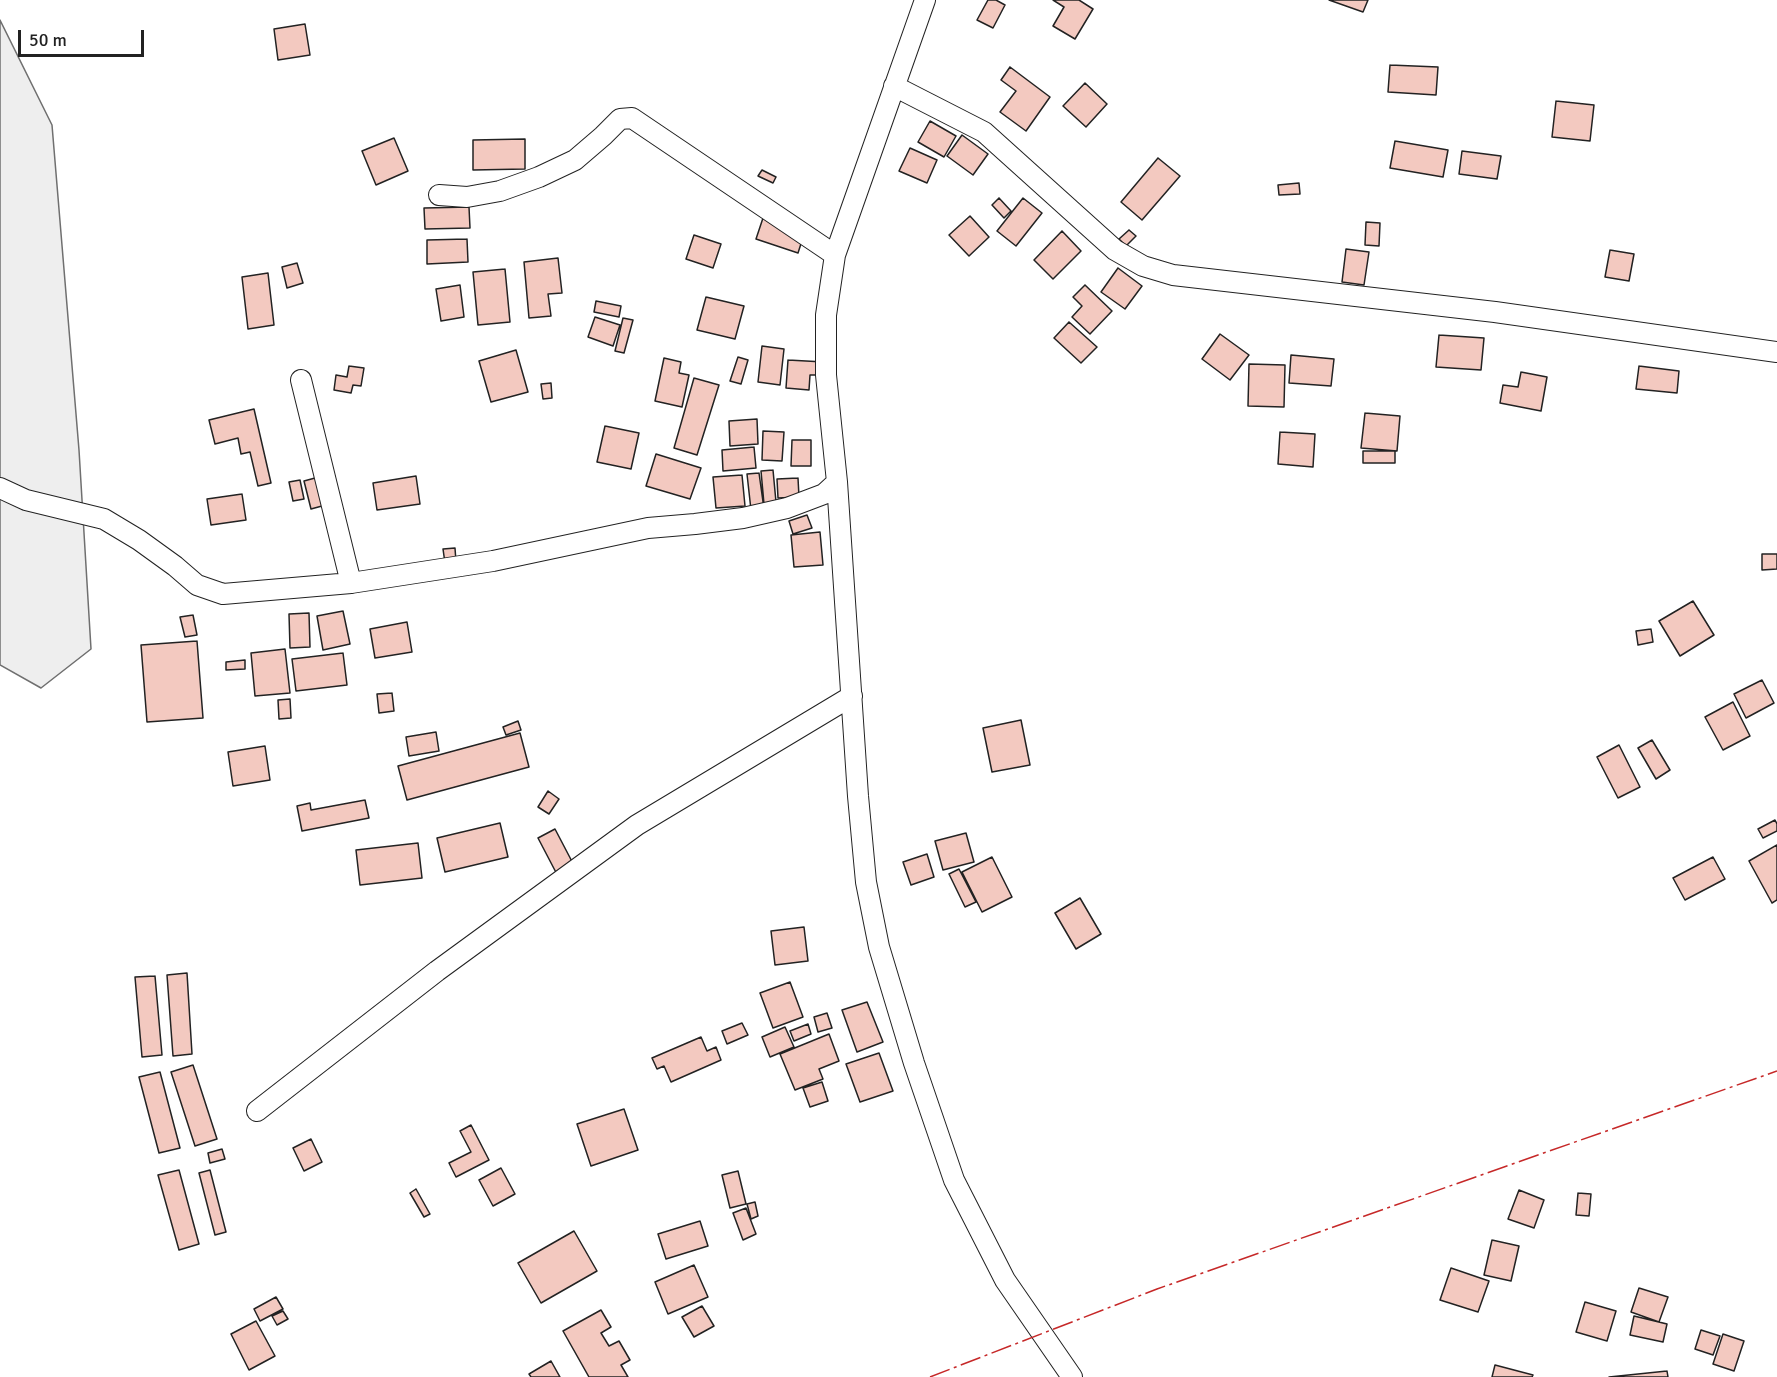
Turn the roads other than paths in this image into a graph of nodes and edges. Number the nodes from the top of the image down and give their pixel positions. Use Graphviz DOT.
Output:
graph roads {
  1 [pos="925,0"];
  2 [pos="894,86"];
  3 [pos="439,195"];
  4 [pos="835,255"];
  5 [pos="1777,352"];
  6 [pos="301,380"];
  7 [pos="837,482"];
  8 [pos="0,488"];
  9 [pos="351,583"];
  10 [pos="852,696"];
  11 [pos="257,1111"];
  12 [pos="1072,1377"];
  1 -- 2 [label="street"];
  2 -- 4 [label="street"];
  2 -- 5 [label="street"];
  3 -- 4 [label="street"];
  4 -- 7 [label="street"];
  6 -- 9 [label="street"];
  7 -- 9 [label="street"];
  7 -- 10 [label="street"];
  8 -- 9 [label="street"];
  10 -- 11 [label="street"];
  10 -- 12 [label="street"];
}
